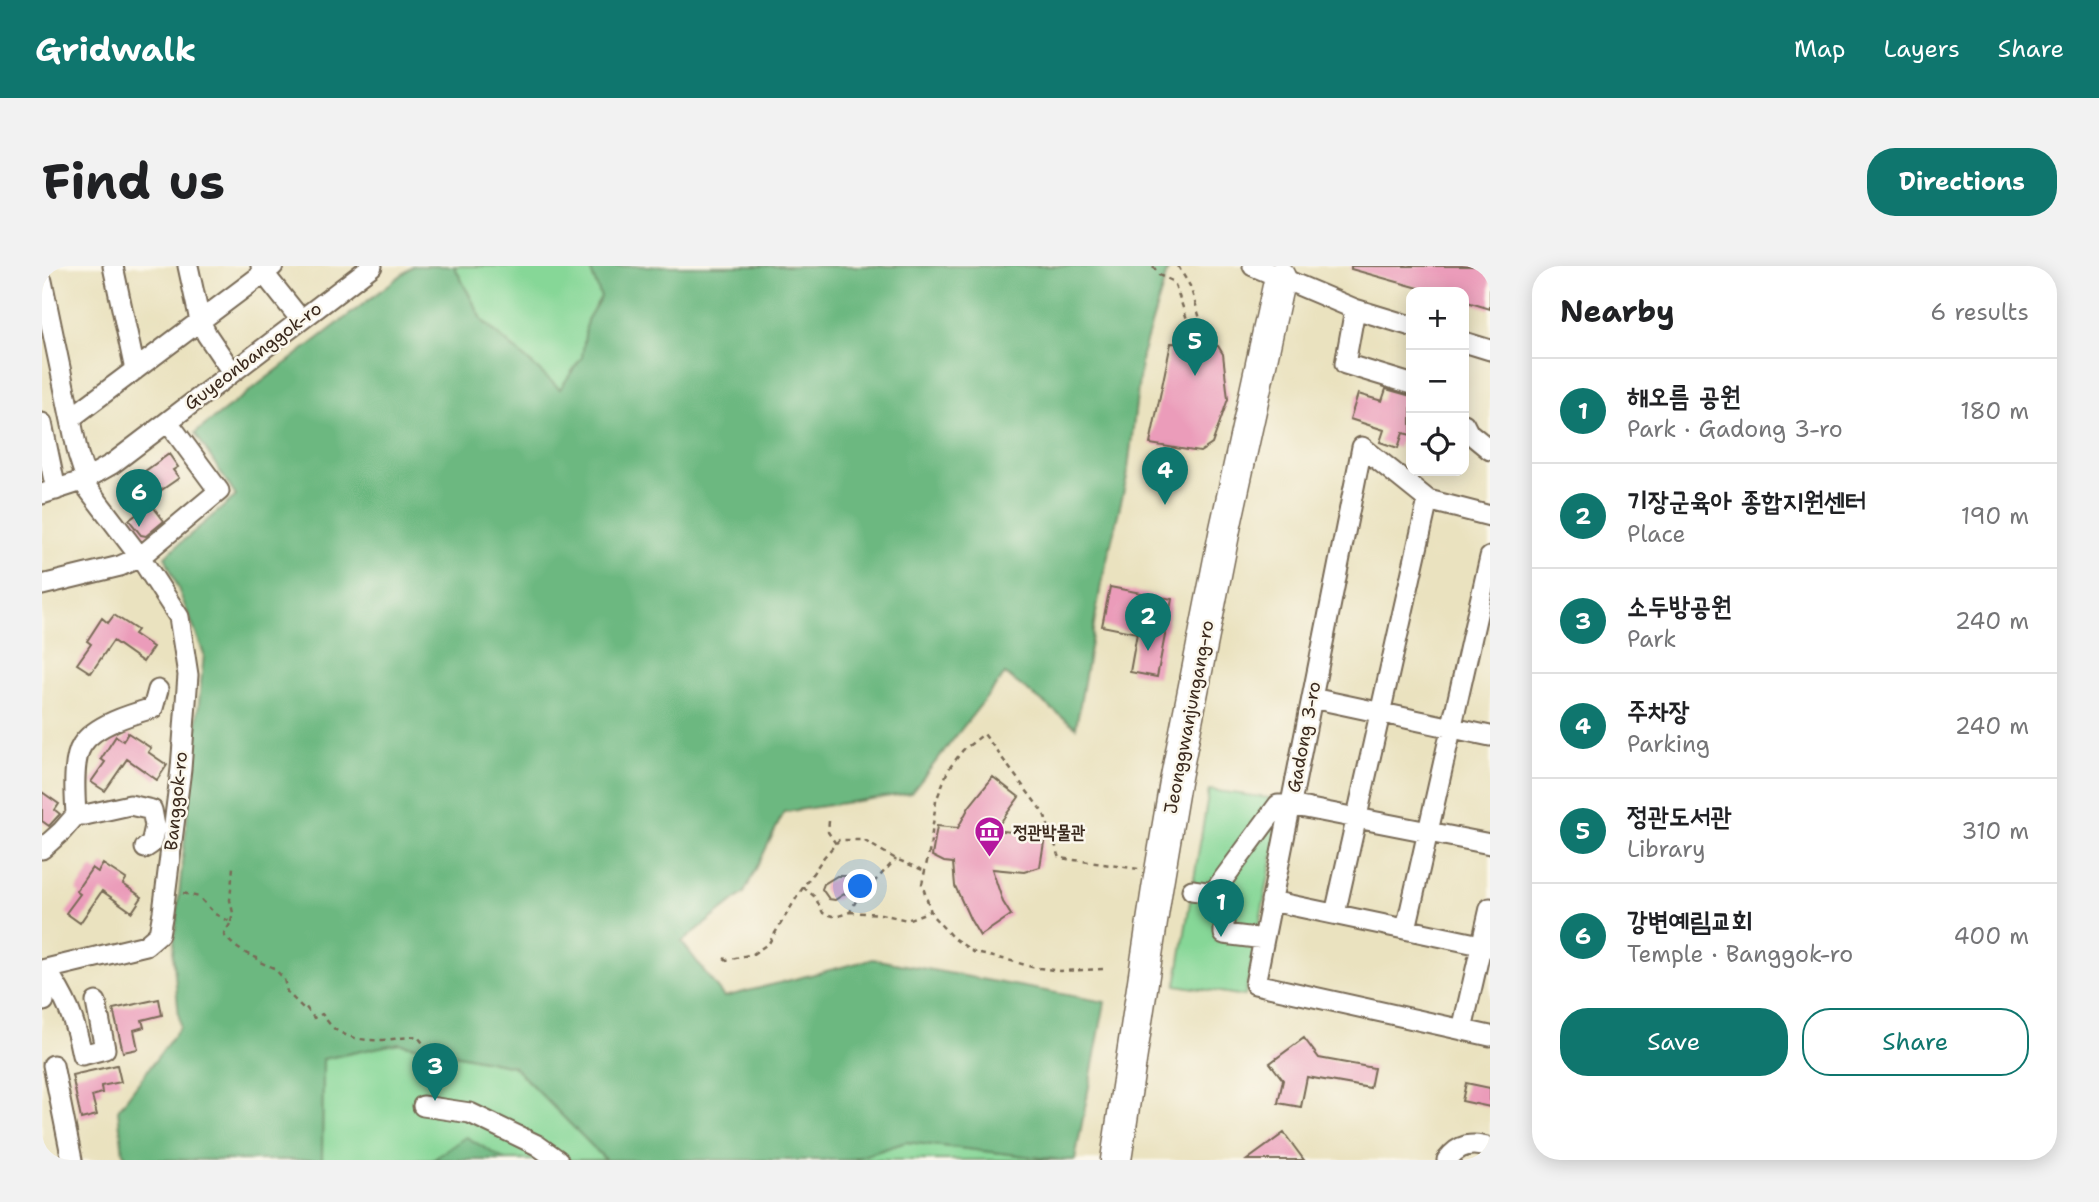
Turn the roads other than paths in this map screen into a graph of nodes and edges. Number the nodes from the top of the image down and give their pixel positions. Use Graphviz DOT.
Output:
graph roads {
  1 [pos="113,266"];
  2 [pos="188,266"];
  3 [pos="1253,266"];
  4 [pos="266,268"];
  5 [pos="366,268"];
  6 [pos="1280,277"];
  7 [pos="42,281"];
  8 [pos="44,305"];
  9 [pos="1355,309"];
  10 [pos="301,320"];
  11 [pos="200,321"];
  12 [pos="1406,324"];
  13 [pos="1469,344"];
  14 [pos="1490,350"];
  15 [pos="135,370"];
  16 [pos="232,372"];
  17 [pos="1406,382"];
  18 [pos="71,418"];
  19 [pos="168,422"];
  20 [pos="42,423"];
  21 [pos="1469,433"];
  22 [pos="1490,450"];
  23 [pos="84,480"];
  24 [pos="49,492"];
  25 [pos="1428,500"];
  26 [pos="1490,516"];
  27 [pos="1490,556"];
  28 [pos="140,557"];
  29 [pos="42,585"];
  30 [pos="158,690"];
  31 [pos="1312,698"];
  32 [pos="1380,713"];
  33 [pos="1451,728"];
  34 [pos="1490,736"];
  35 [pos="1290,805"];
  36 [pos="76,814"];
  37 [pos="1357,818"];
  38 [pos="1427,832"];
  39 [pos="1490,844"];
  40 [pos="145,848"];
  41 [pos="42,849"];
  42 [pos="1192,890"];
  43 [pos="1213,893"];
  44 [pos="1271,901"];
  45 [pos="1490,908"];
  46 [pos="1335,914"];
  47 [pos="1406,929"];
  48 [pos="1264,939"];
  49 [pos="1486,946"];
  50 [pos="44,969"];
  51 [pos="96,1002"];
  52 [pos="1462,1030"];
  53 [pos="1490,1036"];
  54 [pos="82,1055"];
  55 [pos="48,1066"];
  56 [pos="433,1108"];
  57 [pos="1490,1148"];
  58 [pos="72,1160"];
  59 [pos="558,1160"];
  60 [pos="1116,1160"];
  61 [pos="1447,1160"];
  1 -- 15 [label="street"];
  2 -- 11 [label="street"];
  3 -- 6 [label="street"];
  4 -- 10 [label="street"];
  4 -- 11 [label="street"];
  5 -- 10 [label="street, Guyeonbanggok-ro"];
  6 -- 9 [label="street"];
  6 -- 60 [label="highway, Jeonggwanjungang-ro"];
  7 -- 8 [label="street"];
  8 -- 18 [label="street"];
  9 -- 12 [label="street"];
  9 -- 17 [label="street"];
  10 -- 16 [label="street, Guyeonbanggok-ro"];
  11 -- 15 [label="street"];
  11 -- 16 [label="street"];
  13 -- 14 [label="street"];
  15 -- 18 [label="street"];
  16 -- 19 [label="street, Guyeonbanggok-ro"];
  18 -- 23 [label="street"];
  19 -- 23 [label="street, Guyeonbanggok-ro"];
  19 -- 28 [label="street, Guyeonbanggok-ro"];
  20 -- 24 [label="street"];
  21 -- 22 [label="street"];
  23 -- 24 [label="street, Guyeonbanggok-ro"];
  23 -- 28 [label="street, Banggok-ro"];
  25 -- 26 [label="street"];
  25 -- 31 [label="street, Gadong 3-ro"];
  25 -- 32 [label="street"];
  27 -- 33 [label="street"];
  28 -- 29 [label="street"];
  28 -- 50 [label="street, Banggok-ro"];
  30 -- 36 [label="street"];
  31 -- 32 [label="street"];
  31 -- 35 [label="street, Gadong 3-ro"];
  32 -- 33 [label="street"];
  32 -- 37 [label="street"];
  33 -- 34 [label="street"];
  33 -- 38 [label="street"];
  35 -- 37 [label="street"];
  35 -- 43 [label="street"];
  35 -- 44 [label="street, Gadong 3-ro"];
  36 -- 40 [label="street"];
  36 -- 41 [label="street"];
  37 -- 38 [label="street"];
  37 -- 46 [label="street"];
  38 -- 39 [label="street"];
  38 -- 47 [label="street"];
  42 -- 43 [label="street"];
  43 -- 48 [label="street"];
  44 -- 46 [label="street"];
  44 -- 48 [label="street, Gadong 3-ro"];
  45 -- 49 [label="street"];
  46 -- 47 [label="street"];
  47 -- 49 [label="street"];
  48 -- 52 [label="street, Gadong 3-ro"];
  49 -- 52 [label="street"];
  50 -- 54 [label="street"];
  51 -- 54 [label="street"];
  52 -- 53 [label="street, Gadong 3-ro"];
  54 -- 55 [label="street"];
  55 -- 58 [label="street"];
  56 -- 59 [label="street"];
  57 -- 61 [label="street"];
}
